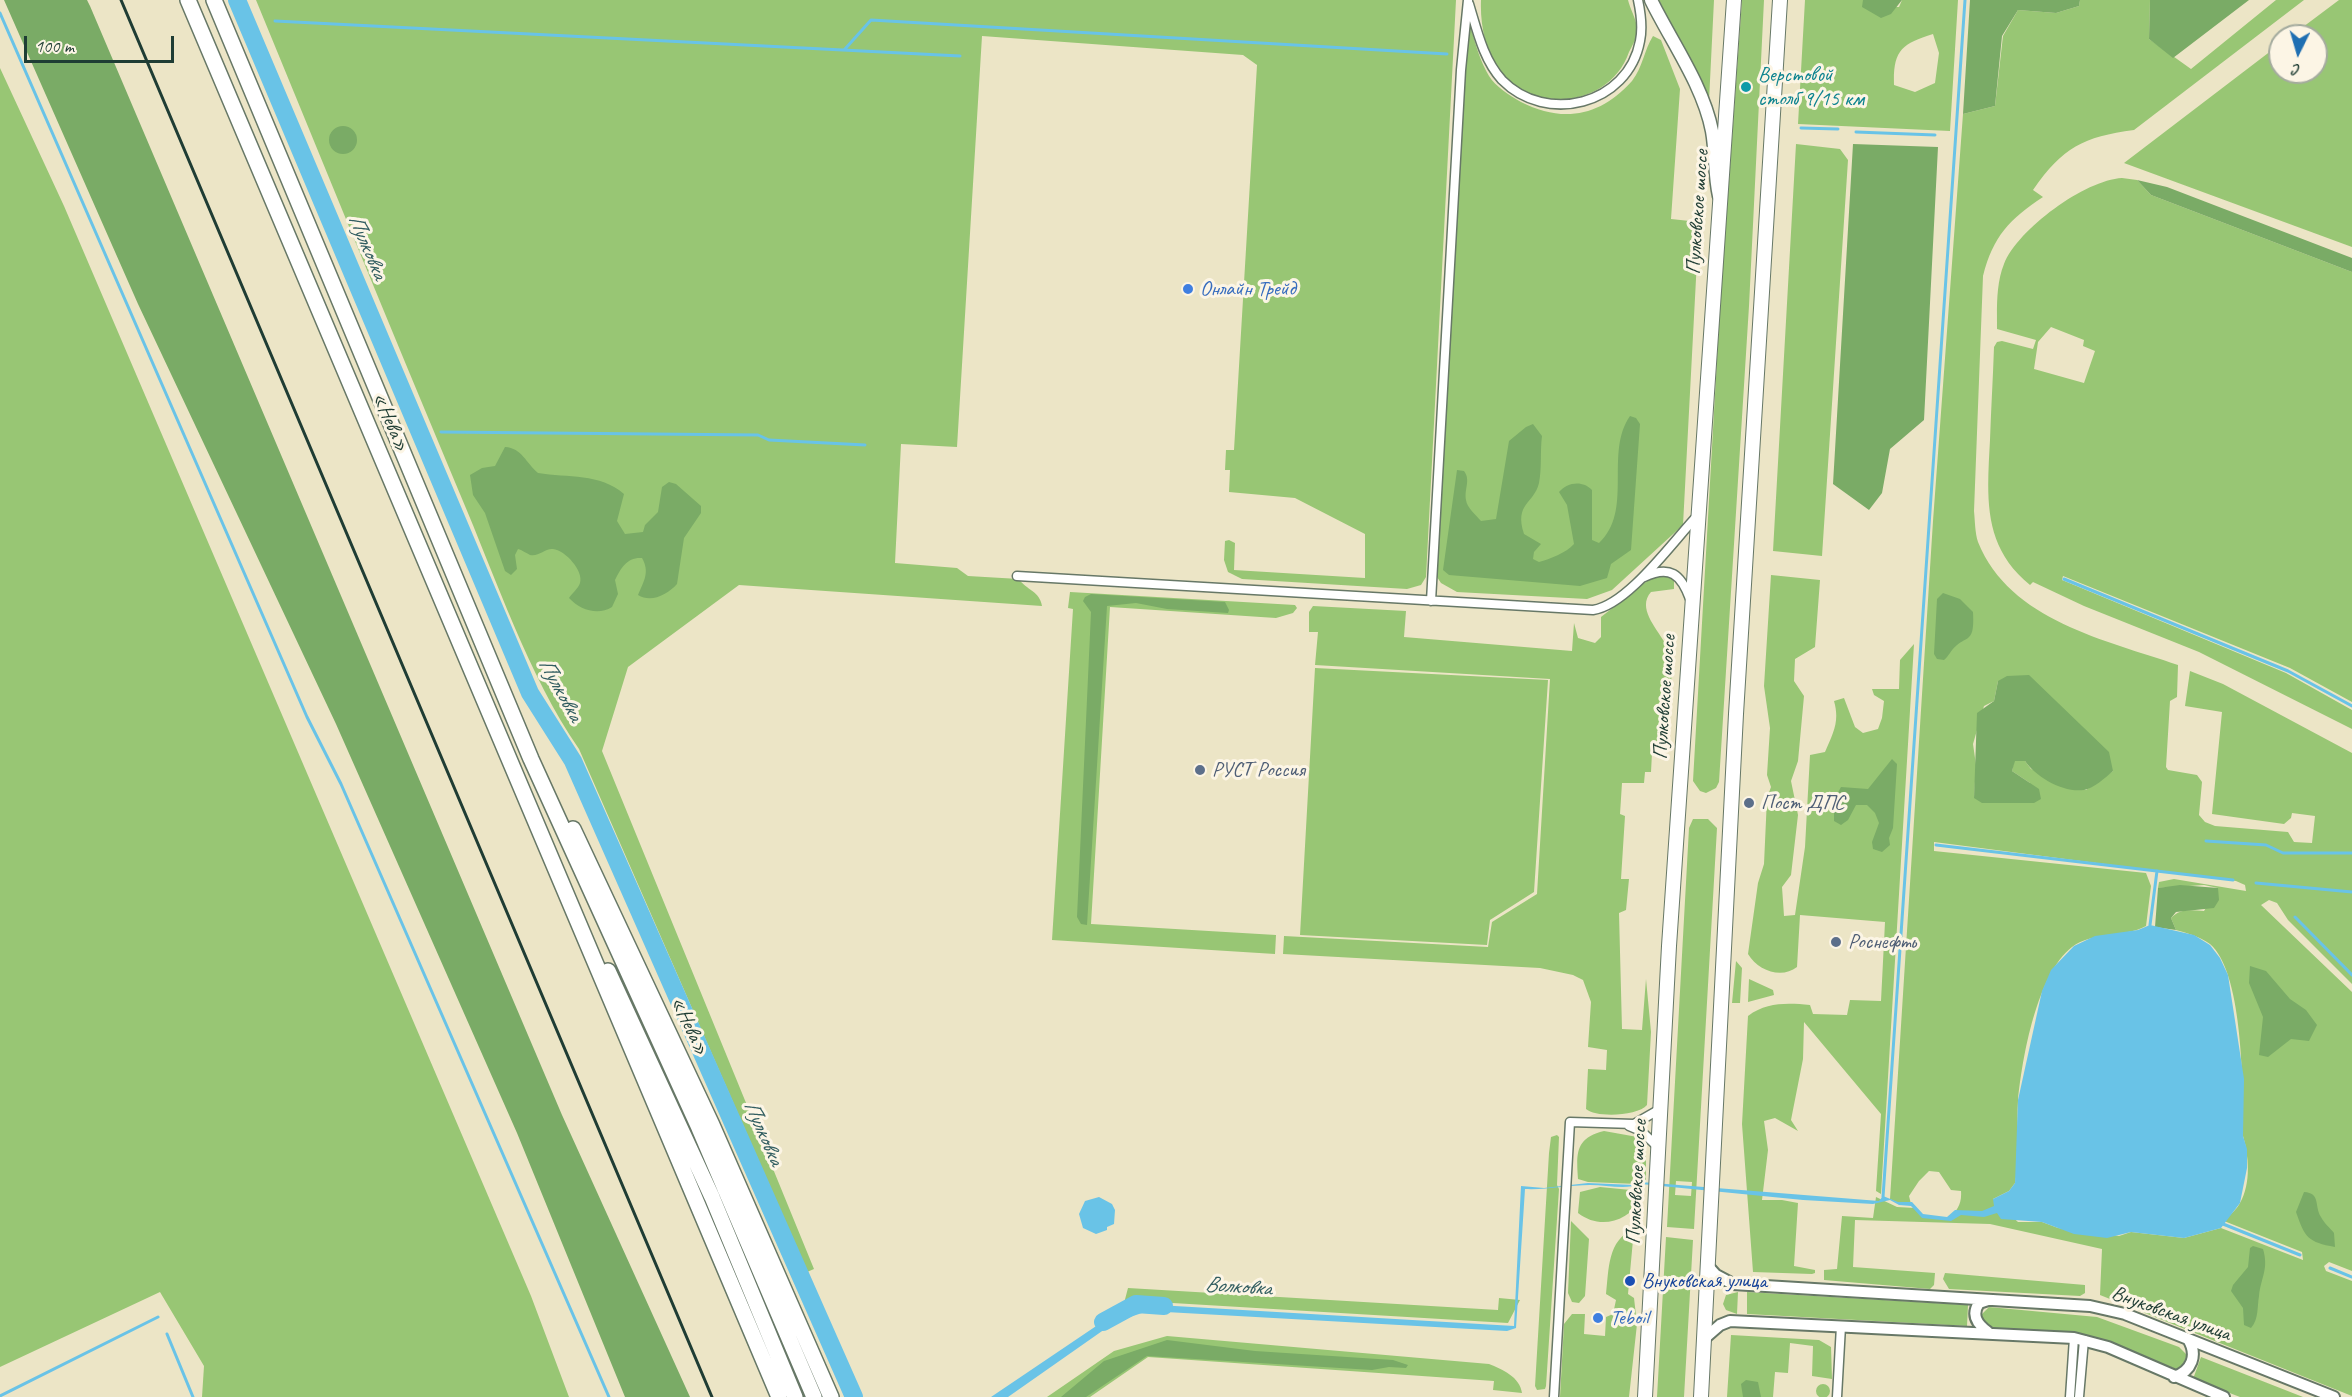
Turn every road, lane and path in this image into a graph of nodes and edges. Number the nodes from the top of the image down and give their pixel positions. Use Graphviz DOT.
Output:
graph roads {
  1 [pos="188,0"];
  2 [pos="214,0"];
  3 [pos="1638,0"];
  4 [pos="1651,0"];
  5 [pos="1734,0"];
  6 [pos="1780,0"];
  7 [pos="1468,1"];
  8 [pos="1719,200"];
  9 [pos="1701,513"];
  10 [pos="1017,576"];
  11 [pos="1638,579"];
  12 [pos="1431,601"];
  13 [pos="1692,606"];
  14 [pos="500,678"];
  15 [pos="553,861"];
  16 [pos="1662,1107"];
  17 [pos="1626,1125"];
  18 [pos="1660,1150"];
  19 [pos="1707,1265"];
  20 [pos="1991,1299"];
  21 [pos="1841,1326"];
  22 [pos="1988,1332"];
  23 [pos="1705,1338"];
  24 [pos="2079,1339"];
  25 [pos="2188,1339"];
  26 [pos="2174,1377"];
  27 [pos="779,1397"];
  28 [pos="795,1397"];
  29 [pos="814,1397"];
  30 [pos="831,1397"];
  31 [pos="1554,1397"];
  32 [pos="1645,1397"];
  33 [pos="1701,1397"];
  34 [pos="1837,1397"];
  35 [pos="2070,1397"];
  36 [pos="2079,1397"];
  37 [pos="2224,1397"];
  38 [pos="2334,1397"];
  1 -- 15 [label="highway, «Нева»"];
  2 -- 14 [label="highway, «Нева»"];
  3 -- 7 [label="street"];
  4 -- 8 [label="main road"];
  5 -- 8 [label="highway, Пулковское шоссе"];
  6 -- 19 [label="highway"];
  7 -- 12 [label="street"];
  8 -- 9 [label="highway, Пулковское шоссе"];
  9 -- 11 [label="street"];
  9 -- 13 [label="highway, Пулковское шоссе"];
  10 -- 12 [label="street"];
  11 -- 12 [label="street"];
  11 -- 13 [label="street"];
  13 -- 16 [label="highway, Пулковское шоссе"];
  14 -- 29 [label="highway, «Нева»"];
  14 -- 30 [label="highway, «Нева»"];
  15 -- 27 [label="highway, «Нева»"];
  15 -- 28 [label="highway, «Нева»"];
  16 -- 17 [label="street"];
  16 -- 18 [label="highway, Пулковское шоссе"];
  17 -- 18 [label="street"];
  17 -- 31 [label="street"];
  18 -- 32 [label="highway, Пулковское шоссе"];
  19 -- 20 [label="street, Внуковская улица"];
  19 -- 23 [label="highway"];
  20 -- 22 [label="street"];
  20 -- 25 [label="street, Внуковская улица"];
  21 -- 22 [label="street"];
  21 -- 23 [label="street"];
  21 -- 34 [label="street"];
  22 -- 24 [label="street"];
  23 -- 33 [label="highway"];
  24 -- 26 [label="street"];
  24 -- 35 [label="street"];
  24 -- 36 [label="street"];
  25 -- 26 [label="street"];
  25 -- 38 [label="street, Внуковская улица"];
  26 -- 37 [label="street"];
}
